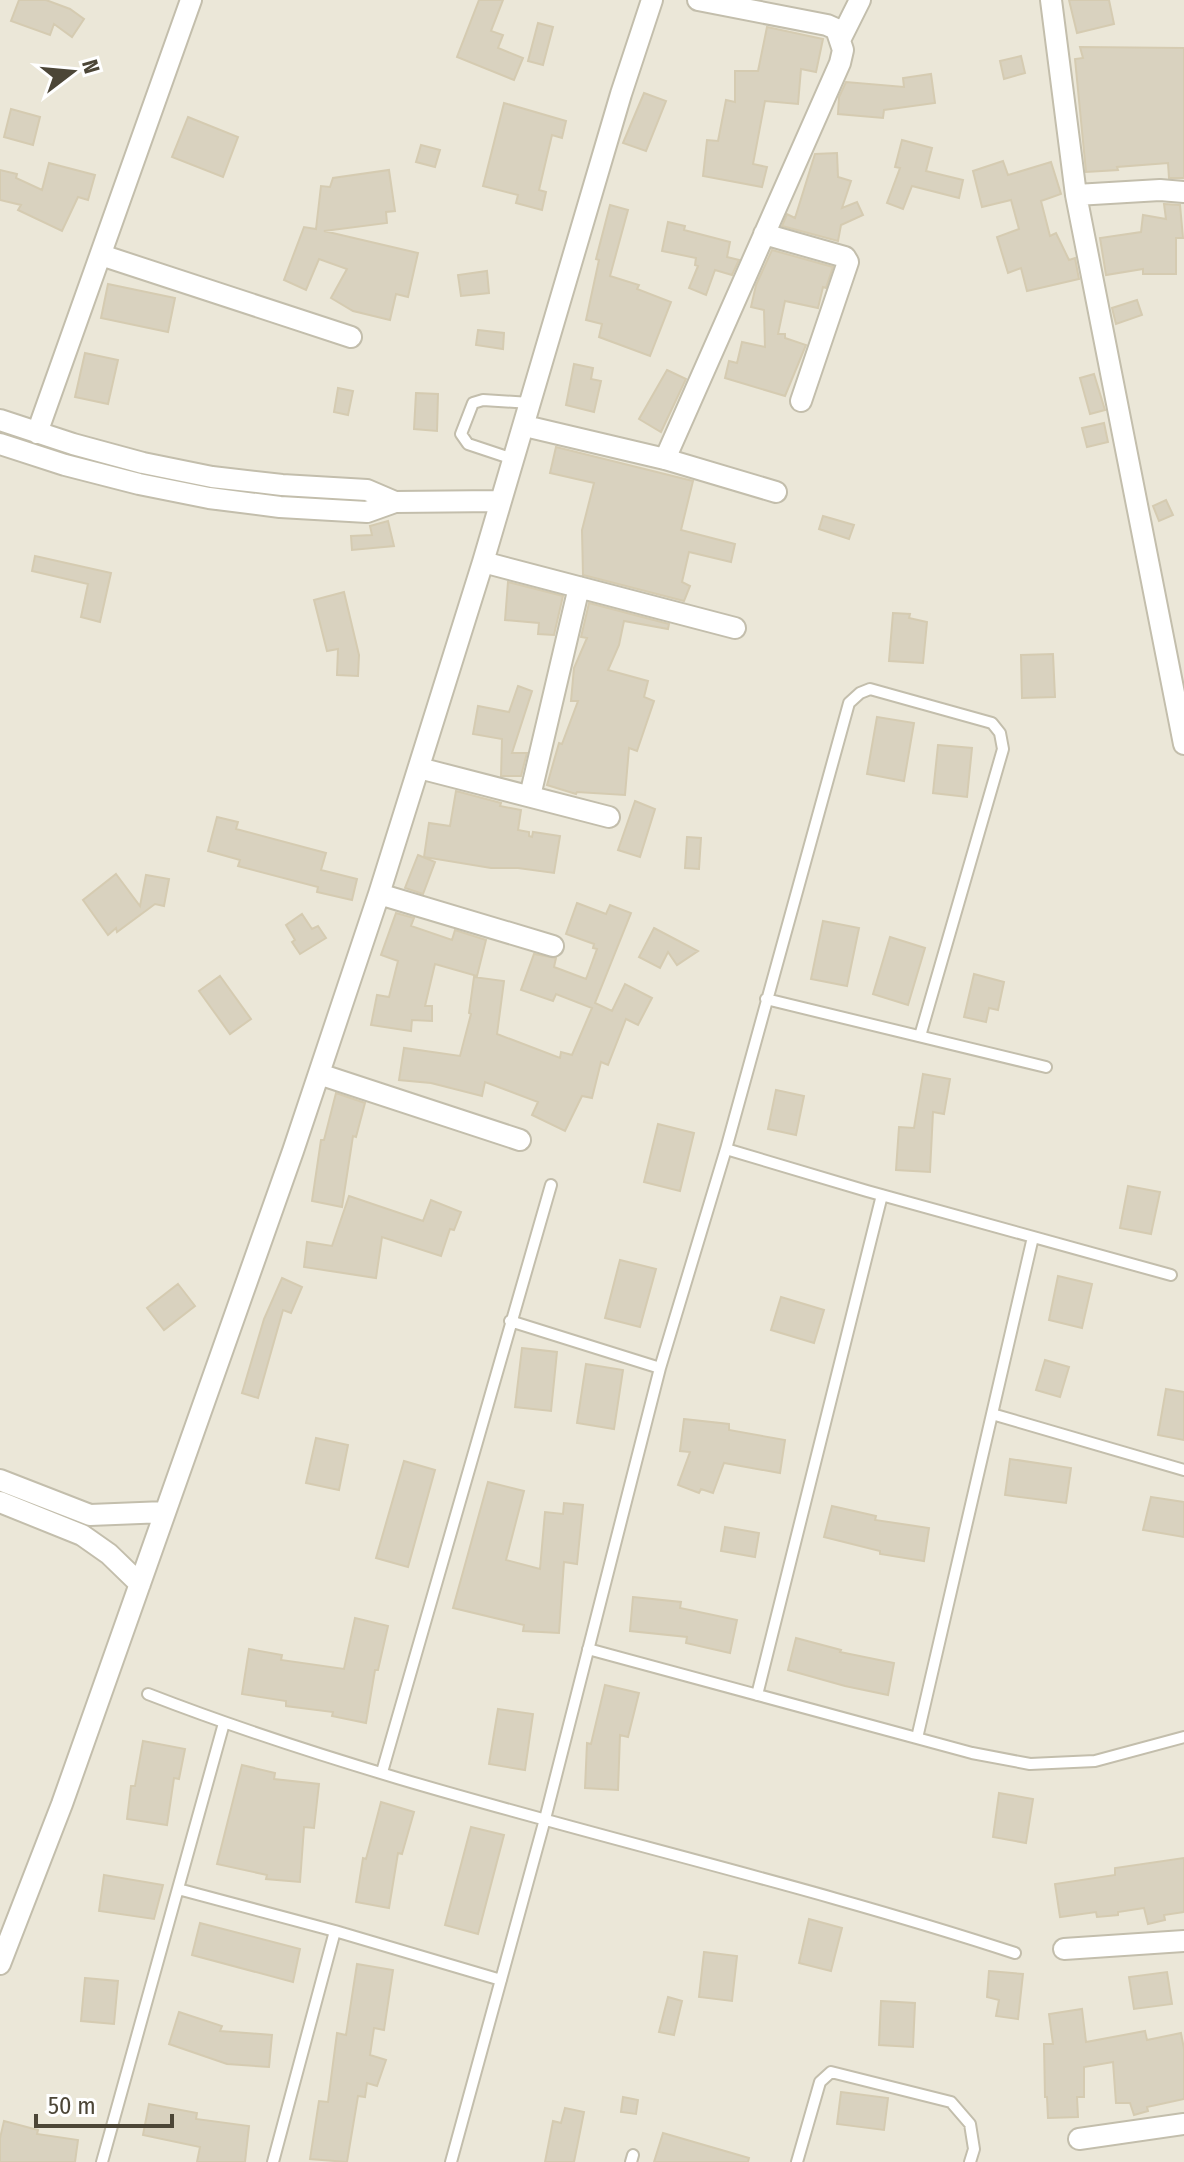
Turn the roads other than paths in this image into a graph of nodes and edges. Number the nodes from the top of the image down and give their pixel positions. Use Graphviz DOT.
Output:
graph roads {
  1 [pos="191,0"];
  2 [pos="652,0"];
  3 [pos="698,0"];
  4 [pos="860,0"];
  5 [pos="1051,0"];
  6 [pos="841,38"];
  7 [pos="1184,192"];
  8 [pos="1076,195"];
  9 [pos="764,234"];
  10 [pos="101,255"];
  11 [pos="351,337"];
  12 [pos="801,401"];
  13 [pos="532,404"];
  14 [pos="0,420"];
  15 [pos="525,426"];
  16 [pos="37,433"];
  17 [pos="0,444"];
  18 [pos="513,459"];
  19 [pos="665,459"];
  20 [pos="776,492"];
  21 [pos="499,501"];
  22 [pos="395,502"];
  23 [pos="483,562"];
  24 [pos="579,587"];
  25 [pos="735,628"];
  26 [pos="1184,744"];
  27 [pos="419,768"];
  28 [pos="530,796"];
  29 [pos="609,817"];
  30 [pos="379,894"];
  31 [pos="553,946"];
  32 [pos="766,999"];
  33 [pos="920,1036"];
  34 [pos="1046,1067"];
  35 [pos="319,1074"];
  36 [pos="520,1140"];
  37 [pos="726,1149"];
  38 [pos="551,1185"];
  39 [pos="882,1195"];
  40 [pos="1033,1237"];
  41 [pos="1171,1275"];
  42 [pos="510,1321"];
  43 [pos="660,1368"];
  44 [pos="992,1414"];
  45 [pos="1184,1470"];
  46 [pos="0,1480"];
  47 [pos="0,1502"];
  48 [pos="165,1512"];
  49 [pos="140,1584"];
  50 [pos="588,1649"];
  51 [pos="148,1694"];
  52 [pos="757,1695"];
  53 [pos="224,1723"];
  54 [pos="1184,1737"];
  55 [pos="917,1738"];
  56 [pos="382,1772"];
  57 [pos="545,1819"];
  58 [pos="178,1889"];
  59 [pos="335,1931"];
  60 [pos="1184,1941"];
  61 [pos="1064,1949"];
  62 [pos="1015,1953"];
  63 [pos="0,1964"];
  64 [pos="501,1980"];
  65 [pos="1184,2124"];
  66 [pos="1079,2139"];
  67 [pos="102,2162"];
  68 [pos="273,2162"];
  69 [pos="451,2162"];
  70 [pos="797,2162"];
  71 [pos="970,2162"];
  1 -- 10 [label="street"];
  2 -- 13 [label="street"];
  3 -- 6 [label="street"];
  4 -- 6 [label="street"];
  5 -- 8 [label="street"];
  6 -- 9 [label="street"];
  7 -- 8 [label="street"];
  8 -- 26 [label="street"];
  9 -- 12 [label="street"];
  9 -- 19 [label="street"];
  10 -- 11 [label="street"];
  10 -- 16 [label="street"];
  13 -- 15 [label="street"];
  13 -- 18 [label="lane"];
  14 -- 16 [label="street"];
  15 -- 18 [label="street"];
  15 -- 19 [label="street"];
  16 -- 22 [label="street"];
  17 -- 22 [label="street"];
  18 -- 21 [label="street"];
  19 -- 20 [label="street"];
  21 -- 22 [label="street"];
  21 -- 23 [label="street"];
  23 -- 24 [label="street"];
  23 -- 27 [label="street"];
  24 -- 25 [label="street"];
  24 -- 28 [label="street"];
  27 -- 28 [label="street"];
  27 -- 30 [label="street"];
  28 -- 29 [label="street"];
  30 -- 31 [label="street"];
  30 -- 35 [label="street"];
  32 -- 33 [label="lane"];
  32 -- 33 [label="lane"];
  32 -- 37 [label="lane"];
  33 -- 34 [label="lane"];
  35 -- 36 [label="street"];
  35 -- 48 [label="street"];
  37 -- 39 [label="lane"];
  37 -- 43 [label="lane"];
  38 -- 42 [label="lane"];
  39 -- 40 [label="lane"];
  39 -- 52 [label="lane"];
  40 -- 41 [label="lane"];
  40 -- 44 [label="lane"];
  42 -- 43 [label="lane"];
  42 -- 56 [label="lane"];
  43 -- 50 [label="lane"];
  44 -- 45 [label="lane"];
  44 -- 55 [label="lane"];
  46 -- 48 [label="street"];
  47 -- 49 [label="street"];
  48 -- 49 [label="street"];
  49 -- 63 [label="street"];
  50 -- 52 [label="lane"];
  50 -- 57 [label="lane"];
  51 -- 53 [label="lane"];
  52 -- 55 [label="lane"];
  53 -- 56 [label="lane"];
  53 -- 58 [label="lane"];
  54 -- 55 [label="lane"];
  56 -- 57 [label="lane"];
  57 -- 62 [label="lane"];
  57 -- 64 [label="lane"];
  58 -- 59 [label="lane"];
  58 -- 67 [label="lane"];
  59 -- 64 [label="lane"];
  59 -- 68 [label="lane"];
  60 -- 61 [label="street"];
  64 -- 69 [label="lane"];
  65 -- 66 [label="street"];
  70 -- 71 [label="lane"];
}
